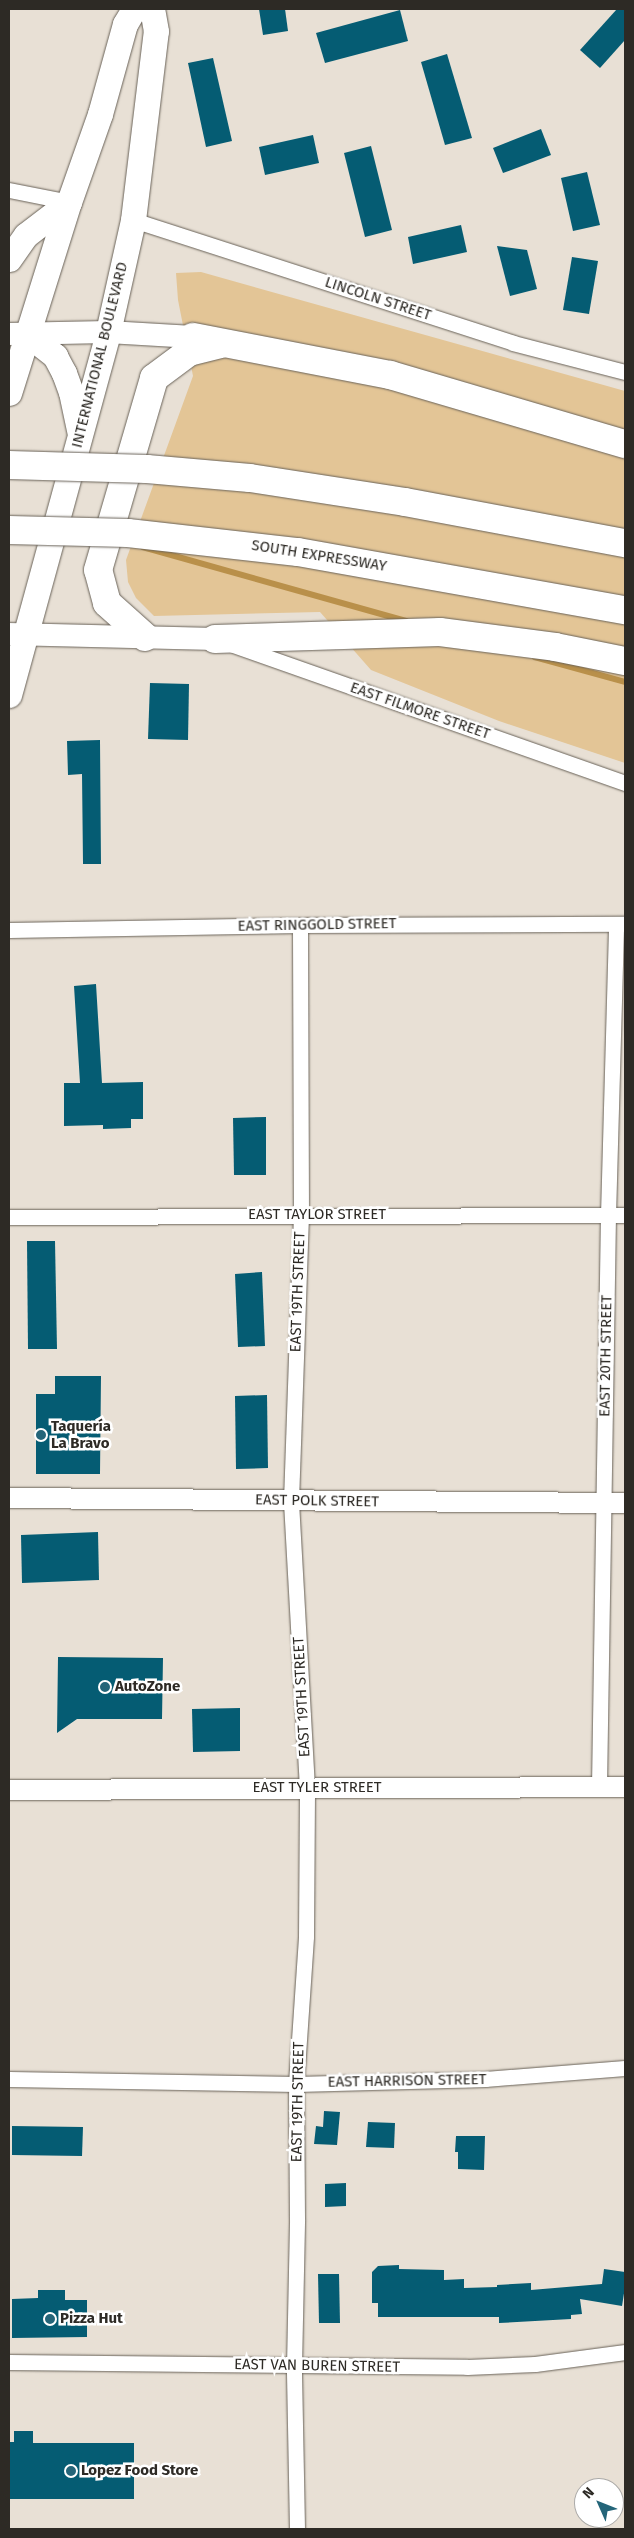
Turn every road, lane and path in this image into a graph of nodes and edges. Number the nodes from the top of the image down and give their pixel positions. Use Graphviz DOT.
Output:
graph roads {
  1 [pos="134,9"];
  2 [pos="152,9"];
  3 [pos="9,190"];
  4 [pos="69,202"];
  5 [pos="133,220"];
  6 [pos="9,259"];
  7 [pos="108,332"];
  8 [pos="18,334"];
  9 [pos="191,345"];
  10 [pos="625,372"];
  11 [pos="9,393"];
  12 [pos="80,433"];
  13 [pos="625,444"];
  14 [pos="9,465"];
  15 [pos="9,530"];
  16 [pos="625,543"];
  17 [pos="625,610"];
  18 [pos="16,634"];
  19 [pos="146,637"];
  20 [pos="215,639"];
  21 [pos="625,661"];
  22 [pos="9,696"];
  23 [pos="625,783"];
  24 [pos="621,924"];
  25 [pos="300,925"];
  26 [pos="9,930"];
  27 [pos="301,1214"];
  28 [pos="608,1215"];
  29 [pos="625,1215"];
  30 [pos="9,1217"];
  31 [pos="9,1498"];
  32 [pos="291,1501"];
  33 [pos="604,1503"];
  34 [pos="625,1503"];
  35 [pos="599,1787"];
  36 [pos="625,1787"];
  37 [pos="308,1788"];
  38 [pos="9,1790"];
  39 [pos="625,2068"];
  40 [pos="9,2079"];
  41 [pos="296,2084"];
  42 [pos="625,2352"];
  43 [pos="9,2362"];
  44 [pos="294,2366"];
  45 [pos="297,2529"];
  1 -- 4 [label="main road"];
  2 -- 5 [label="main road, INTERNATIONAL BOULEVARD"];
  3 -- 4 [label="street"];
  4 -- 6 [label="main road"];
  4 -- 8 [label="main road"];
  5 -- 7 [label="main road, INTERNATIONAL BOULEVARD"];
  5 -- 10 [label="street, LINCOLN STREET"];
  7 -- 8 [label="main road"];
  7 -- 9 [label="main road"];
  7 -- 12 [label="main road, INTERNATIONAL BOULEVARD"];
  8 -- 11 [label="main road"];
  8 -- 12 [label="main road"];
  9 -- 13 [label="highway"];
  9 -- 19 [label="highway"];
  12 -- 18 [label="main road, INTERNATIONAL BOULEVARD"];
  14 -- 16 [label="highway, bridge"];
  15 -- 17 [label="highway, SOUTH EXPRESSWAY, bridge"];
  18 -- 19 [label="main road"];
  18 -- 22 [label="main road, INTERNATIONAL BOULEVARD"];
  19 -- 20 [label="main road"];
  20 -- 21 [label="highway"];
  20 -- 23 [label="street, EAST FILMORE STREET"];
  24 -- 25 [label="street, EAST RINGGOLD STREET"];
  24 -- 28 [label="street, EAST 20TH STREET"];
  25 -- 26 [label="street, EAST RINGGOLD STREET"];
  25 -- 27 [label="street, EAST 19TH STREET"];
  27 -- 28 [label="street, EAST TAYLOR STREET"];
  27 -- 30 [label="street, EAST TAYLOR STREET"];
  27 -- 32 [label="street, EAST 19TH STREET"];
  28 -- 29 [label="street, EAST TAYLOR STREET"];
  28 -- 33 [label="street, EAST 20TH STREET"];
  31 -- 32 [label="street, EAST POLK STREET"];
  32 -- 33 [label="street, EAST POLK STREET"];
  32 -- 37 [label="street, EAST 19TH STREET"];
  33 -- 34 [label="street, EAST POLK STREET"];
  33 -- 35 [label="street, EAST 20TH STREET"];
  35 -- 36 [label="street, EAST TYLER STREET"];
  35 -- 37 [label="street, EAST TYLER STREET"];
  37 -- 38 [label="street, EAST TYLER STREET"];
  37 -- 41 [label="street, EAST 19TH STREET"];
  39 -- 41 [label="street, EAST HARRISON STREET"];
  40 -- 41 [label="street, EAST HARRISON STREET"];
  41 -- 44 [label="street, EAST 19TH STREET"];
  42 -- 44 [label="street, EAST VAN BUREN STREET"];
  43 -- 44 [label="street, EAST VAN BUREN STREET"];
  44 -- 45 [label="street, EAST 19TH STREET"];
}
